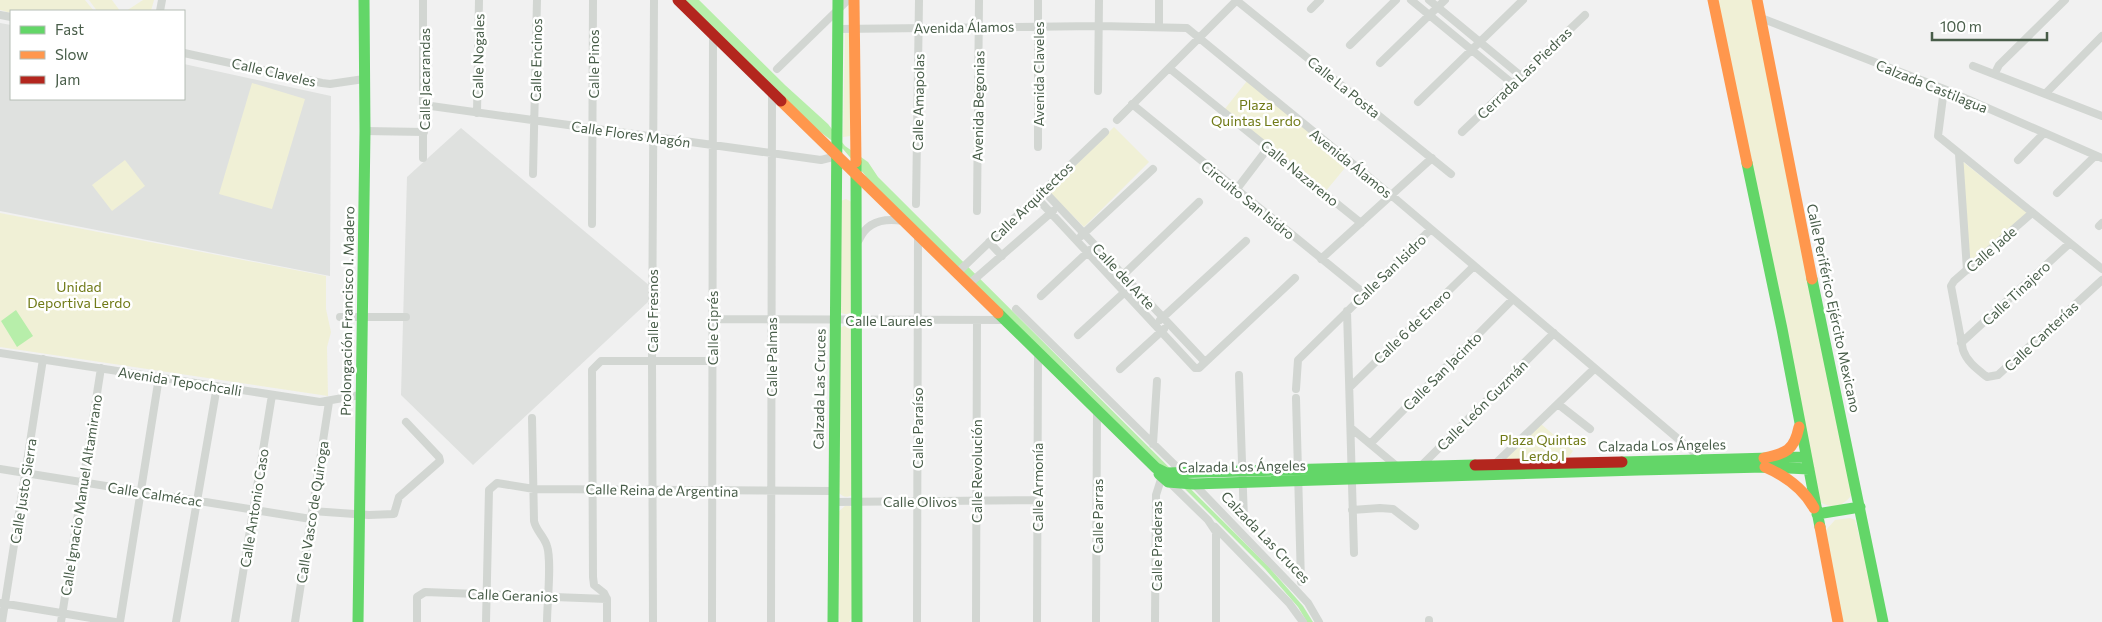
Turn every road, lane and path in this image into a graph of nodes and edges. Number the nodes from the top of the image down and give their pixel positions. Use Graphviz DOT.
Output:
graph roads {
  1 [pos="364,0"];
  2 [pos="423,0"];
  3 [pos="479,0"];
  4 [pos="537,0"];
  5 [pos="593,0"];
  6 [pos="654,0"];
  7 [pos="678,0"];
  8 [pos="848,0"];
  9 [pos="854,0"];
  10 [pos="919,0"];
  11 [pos="979,0"];
  12 [pos="1038,0"];
  13 [pos="1099,0"];
  14 [pos="1159,0"];
  15 [pos="1237,0"];
  16 [pos="1320,0"];
  17 [pos="1396,0"];
  18 [pos="1411,0"];
  19 [pos="1429,0"];
  20 [pos="1445,0"];
  21 [pos="1523,0"];
  22 [pos="1714,0"];
  23 [pos="1757,0"];
  24 [pos="2065,0"];
  25 [pos="838,5"];
  26 [pos="1438,7"];
  27 [pos="1311,9"];
  28 [pos="1430,15"];
  29 [pos="1585,15"];
  30 [pos="1761,18"];
  31 [pos="1038,26"];
  32 [pos="1099,26"];
  33 [pos="979,27"];
  34 [pos="1159,27"];
  35 [pos="854,28"];
  36 [pos="919,28"];
  37 [pos="837,29"];
  38 [pos="713,34"];
  39 [pos="2102,36"];
  40 [pos="1199,38"];
  41 [pos="1480,42"];
  42 [pos="1350,45"];
  43 [pos="1472,49"];
  44 [pos="185,53"];
  45 [pos="1380,62"];
  46 [pos="1973,66"];
  47 [pos="1168,68"];
  48 [pos="777,69"];
  49 [pos="1995,73"];
  50 [pos="1521,76"];
  51 [pos="364,79"];
  52 [pos="1513,84"];
  53 [pos="1944,89"];
  54 [pos="1098,91"];
  55 [pos="772,92"];
  56 [pos="2046,94"];
  57 [pos="1418,102"];
  58 [pos="1132,104"];
  59 [pos="424,105"];
  60 [pos="477,113"];
  61 [pos="2101,114"];
  62 [pos="535,120"];
  63 [pos="1117,120"];
  64 [pos="592,128"];
  65 [pos="837,129"];
  66 [pos="365,131"];
  67 [pos="424,132"];
  68 [pos="1105,132"];
  69 [pos="1462,132"];
  70 [pos="2044,133"];
  71 [pos="815,135"];
  72 [pos="654,137"];
  73 [pos="712,145"];
  74 [pos="855,145"];
  75 [pos="1038,147"];
  76 [pos="1268,148"];
  77 [pos="772,153"];
  78 [pos="1959,154"];
  79 [pos="837,156"];
  80 [pos="2098,157"];
  81 [pos="423,158"];
  82 [pos="1432,158"];
  83 [pos="2018,160"];
  84 [pos="1153,168"];
  85 [pos="533,174"];
  86 [pos="1451,174"];
  87 [pos="856,175"];
  88 [pos="1044,190"];
  89 [pos="1236,190"];
  90 [pos="2057,193"];
  91 [pos="1391,195"];
  92 [pos="1036,198"];
  93 [pos="1199,202"];
  94 [pos="916,204"];
  95 [pos="1058,206"];
  96 [pos="977,212"];
  97 [pos="1050,213"];
  98 [pos="2032,213"];
  99 [pos="906,221"];
  100 [pos="1361,222"];
  101 [pos="592,224"];
  102 [pos="1431,229"];
  103 [pos="918,233"];
  104 [pos="1084,233"];
  105 [pos="1076,241"];
  106 [pos="1246,241"];
  107 [pos="989,242"];
  108 [pos="2070,243"];
  109 [pos="857,244"];
  110 [pos="1095,246"];
  111 [pos="1088,253"];
  112 [pos="1002,256"];
  113 [pos="1321,259"];
  114 [pos="970,262"];
  115 [pos="1474,266"];
  116 [pos="2102,269"];
  117 [pos="1967,270"];
  118 [pos="958,272"];
  119 [pos="981,273"];
  120 [pos="1123,275"];
  121 [pos="1295,278"];
  122 [pos="2102,280"];
  123 [pos="1115,282"];
  124 [pos="970,284"];
  125 [pos="1132,285"];
  126 [pos="1950,286"];
  127 [pos="1124,292"];
  128 [pos="1365,294"];
  129 [pos="1041,296"];
  130 [pos="1514,299"];
  131 [pos="1016,309"];
  132 [pos="1347,311"];
  133 [pos="340,317"];
  134 [pos="362,317"];
  135 [pos="406,317"];
  136 [pos="1162,317"];
  137 [pos="712,319"];
  138 [pos="771,319"];
  139 [pos="835,320"];
  140 [pos="856,320"];
  141 [pos="918,320"];
  142 [pos="976,320"];
  143 [pos="1006,320"];
  144 [pos="1154,324"];
  145 [pos="1169,325"];
  146 [pos="1161,332"];
  147 [pos="1554,333"];
  148 [pos="1078,335"];
  149 [pos="1961,343"];
  150 [pos="1038,351"];
  151 [pos="0,353"];
  152 [pos="43,360"];
  153 [pos="652,361"];
  154 [pos="712,361"];
  155 [pos="1205,362"];
  156 [pos="101,368"];
  157 [pos="1120,369"];
  158 [pos="1594,369"];
  159 [pos="1240,376"];
  160 [pos="159,377"];
  161 [pos="1157,380"];
  162 [pos="217,386"];
  163 [pos="1350,387"];
  164 [pos="1296,389"];
  165 [pos="272,395"];
  166 [pos="360,395"];
  167 [pos="1296,398"];
  168 [pos="329,402"];
  169 [pos="1558,404"];
  170 [pos="1097,410"];
  171 [pos="532,418"];
  172 [pos="406,422"];
  173 [pos="1800,423"];
  174 [pos="1351,428"];
  175 [pos="1590,429"];
  176 [pos="1153,444"];
  177 [pos="1370,444"];
  178 [pos="1806,457"];
  179 [pos="1702,459"];
  180 [pos="1764,462"];
  181 [pos="1495,464"];
  182 [pos="1638,465"];
  183 [pos="1421,466"];
  184 [pos="1398,467"];
  185 [pos="1561,467"];
  186 [pos="0,469"];
  187 [pos="1711,469"];
  188 [pos="1809,469"];
  189 [pos="25,473"];
  190 [pos="1351,474"];
  191 [pos="1299,475"];
  192 [pos="1486,475"];
  193 [pos="1173,477"];
  194 [pos="1243,477"];
  195 [pos="1410,477"];
  196 [pos="83,482"];
  197 [pos="534,489"];
  198 [pos="592,489"];
  199 [pos="653,490"];
  200 [pos="712,490"];
  201 [pos="771,491"];
  202 [pos="140,492"];
  203 [pos="833,497"];
  204 [pos="1037,500"];
  205 [pos="197,501"];
  206 [pos="917,501"];
  207 [pos="976,501"];
  208 [pos="856,502"];
  209 [pos="1860,507"];
  210 [pos="254,510"];
  211 [pos="1352,510"];
  212 [pos="359,514"];
  213 [pos="1817,514"];
  214 [pos="311,515"];
  215 [pos="1244,520"];
  216 [pos="1213,526"];
  217 [pos="1415,526"];
  218 [pos="1354,553"];
  219 [pos="1301,582"];
  220 [pos="486,594"];
  221 [pos="547,596"];
  222 [pos="607,599"];
  223 [pos="2,603"];
  224 [pos="62,613"];
  225 [pos="2,622"];
  226 [pos="61,622"];
  227 [pos="115,622"];
  228 [pos="120,622"];
  229 [pos="176,622"];
  230 [pos="235,622"];
  231 [pos="295,622"];
  232 [pos="358,622"];
  233 [pos="417,622"];
  234 [pos="486,622"];
  235 [pos="547,622"];
  236 [pos="607,622"];
  237 [pos="653,622"];
  238 [pos="712,622"];
  239 [pos="772,622"];
  240 [pos="833,622"];
  241 [pos="857,622"];
  242 [pos="917,622"];
  243 [pos="976,622"];
  244 [pos="1037,622"];
  245 [pos="1096,622"];
  246 [pos="1155,622"];
  247 [pos="1216,622"];
  248 [pos="1303,622"];
  249 [pos="1319,622"];
  250 [pos="1838,622"];
  251 [pos="1883,622"];
  1 -- 51 [label="main road, Prolongación Francisco I. Madero"];
  2 -- 59 [label="street, Calle Jacarandas"];
  3 -- 60 [label="street, Calle Nogales"];
  4 -- 62 [label="street, Calle Encinos"];
  5 -- 64 [label="street, Calle Pinos"];
  6 -- 72 [label="street, Calle Fresnos"];
  7 -- 38 [label="main road, Calzada Las Cruces"];
  8 -- 25 [label="street"];
  9 -- 35 [label="main road"];
  10 -- 36 [label="street, Calle Amapolas"];
  11 -- 33 [label="street, Avenida Begonias"];
  12 -- 31 [label="street, Avenida Claveles"];
  13 -- 32 [label="street"];
  14 -- 34 [label="street"];
  15 -- 40 [label="street"];
  15 -- 82 [label="street, Calle La Posta"];
  16 -- 27 [label="street"];
  17 -- 42 [label="street"];
  18 -- 28 [label="street"];
  19 -- 26 [label="street"];
  20 -- 26 [label="street"];
  21 -- 41 [label="street"];
  22 -- 173 [label="main road"];
  23 -- 30 [label="main road, Calle Periférico Ejército Mexicano"];
  24 -- 49 [label="street"];
  25 -- 37 [label="main road, Calzada Las Cruces"];
  25 -- 48 [label="street"];
  26 -- 28 [label="street"];
  26 -- 41 [label="street"];
  28 -- 43 [label="street"];
  28 -- 45 [label="street"];
  29 -- 50 [label="street, Cerrada Las Piedras"];
  30 -- 53 [label="street, Calzada Castilagua"];
  30 -- 209 [label="main road, Calle Periférico Ejército Mexicano"];
  31 -- 32 [label="street, Avenida Álamos"];
  31 -- 33 [label="street, Avenida Álamos"];
  31 -- 75 [label="street, Avenida Claveles"];
  32 -- 34 [label="street, Avenida Álamos"];
  32 -- 54 [label="street"];
  33 -- 36 [label="street, Avenida Álamos"];
  33 -- 96 [label="street, Avenida Begonias"];
  34 -- 40 [label="street, Avenida Álamos"];
  35 -- 36 [label="street, Avenida Álamos"];
  35 -- 37 [label="street, Avenida Álamos"];
  35 -- 74 [label="main road"];
  36 -- 94 [label="street, Calle Amapolas"];
  37 -- 65 [label="main road, Calzada Las Cruces"];
  38 -- 55 [label="main road, Calzada Las Cruces"];
  38 -- 73 [label="street, Calle Ciprés"];
  39 -- 56 [label="street"];
  40 -- 47 [label="street"];
  40 -- 91 [label="street, Avenida Álamos"];
  41 -- 43 [label="street"];
  41 -- 50 [label="street"];
  43 -- 52 [label="street"];
  43 -- 57 [label="street"];
  44 -- 51 [label="street, Calle Claveles"];
  46 -- 49 [label="street"];
  47 -- 58 [label="street"];
  47 -- 76 [label="street, Calle Nazareno"];
  49 -- 56 [label="street"];
  50 -- 52 [label="street, Cerrada Las Piedras"];
  51 -- 66 [label="main road, Prolongación Francisco I. Madero"];
  52 -- 69 [label="street, Cerrada Las Piedras"];
  53 -- 70 [label="street, Calzada Castilagua"];
  53 -- 78 [label="street"];
  55 -- 71 [label="main road, Calzada Las Cruces"];
  55 -- 77 [label="street, Calle Palmas"];
  56 -- 61 [label="street"];
  58 -- 63 [label="street"];
  58 -- 89 [label="street, Circuito San Isidro"];
  59 -- 60 [label="street, Calle Flores Magón"];
  59 -- 67 [label="street, Calle Jacarandas"];
  60 -- 62 [label="street, Calle Flores Magón"];
  62 -- 64 [label="street, Calle Flores Magón"];
  62 -- 85 [label="street, Calle Encinos"];
  64 -- 72 [label="street, Calle Flores Magón"];
  64 -- 101 [label="street, Calle Pinos"];
  65 -- 71 [label="main road"];
  65 -- 79 [label="main road, Calzada Las Cruces"];
  66 -- 67 [label="street"];
  66 -- 134 [label="main road, Prolongación Francisco I. Madero"];
  67 -- 81 [label="street, Calle Jacarandas"];
  68 -- 88 [label="street, Calle Arquitectos"];
  70 -- 80 [label="street, Calzada Castilagua"];
  70 -- 83 [label="street"];
  71 -- 79 [label="main road, Calzada Las Cruces"];
  72 -- 73 [label="street, Calle Flores Magón"];
  72 -- 153 [label="street, Calle Fresnos"];
  73 -- 77 [label="street, Calle Flores Magón"];
  73 -- 137 [label="street, Calle Ciprés"];
  74 -- 79 [label="main road"];
  74 -- 87 [label="main road"];
  76 -- 89 [label="street"];
  76 -- 100 [label="street, Calle Nazareno"];
  77 -- 79 [label="street, Calle Flores Magón"];
  77 -- 138 [label="street, Calle Palmas"];
  78 -- 98 [label="street"];
  78 -- 117 [label="street"];
  79 -- 87 [label="main road, Calzada Las Cruces"];
  79 -- 139 [label="main road, Calzada Las Cruces"];
  80 -- 90 [label="street"];
  82 -- 86 [label="street, Calle La Posta"];
  82 -- 91 [label="street"];
  84 -- 104 [label="street"];
  87 -- 99 [label="main road, Calzada Las Cruces"];
  87 -- 109 [label="main road"];
  88 -- 92 [label="street, Calle Arquitectos"];
  88 -- 95 [label="street, Calle del Arte"];
  89 -- 113 [label="street, Circuito San Isidro"];
  91 -- 100 [label="street"];
  91 -- 102 [label="street, Avenida Álamos"];
  92 -- 97 [label="street, Calle del Arte"];
  92 -- 107 [label="street, Calle Arquitectos"];
  93 -- 120 [label="street"];
  95 -- 97 [label="street"];
  95 -- 104 [label="street, Calle del Arte"];
  97 -- 105 [label="street, Calle del Arte"];
  97 -- 112 [label="street"];
  98 -- 108 [label="street"];
  98 -- 117 [label="street, Calle Jade"];
  99 -- 103 [label="main road, Calzada Las Cruces"];
  99 -- 109 [label="street"];
  100 -- 113 [label="street"];
  102 -- 115 [label="street, Avenida Álamos"];
  102 -- 128 [label="street, Calle San Isidro"];
  103 -- 118 [label="main road, Calzada Las Cruces"];
  103 -- 141 [label="street, Calle Paraíso"];
  104 -- 105 [label="street"];
  104 -- 110 [label="street, Calle del Arte"];
  105 -- 111 [label="street, Calle del Arte"];
  106 -- 136 [label="street"];
  107 -- 112 [label="street"];
  107 -- 114 [label="street, Calle Arquitectos"];
  108 -- 116 [label="street"];
  108 -- 149 [label="street, Calle Tinajero"];
  109 -- 140 [label="main road"];
  110 -- 111 [label="street"];
  110 -- 120 [label="street, Calle del Arte"];
  111 -- 123 [label="street, Calle del Arte"];
  111 -- 129 [label="street"];
  112 -- 119 [label="street"];
  113 -- 128 [label="street, Circuito San Isidro"];
  114 -- 118 [label="street, Calle Arquitectos"];
  114 -- 119 [label="street"];
  115 -- 130 [label="street, Avenida Álamos"];
  115 -- 163 [label="street, Calle 6 de Enero"];
  117 -- 126 [label="street, Calle Jade"];
  118 -- 124 [label="main road, Calzada Las Cruces"];
  119 -- 124 [label="street"];
  120 -- 123 [label="street"];
  120 -- 125 [label="street, Calle del Arte"];
  121 -- 155 [label="street"];
  122 -- 149 [label="street, Calle Canterías"];
  123 -- 127 [label="street, Calle del Arte"];
  124 -- 143 [label="main road, Calzada Las Cruces"];
  125 -- 127 [label="street"];
  125 -- 136 [label="street, Calle del Arte"];
  126 -- 149 [label="street, Calle Canterías"];
  127 -- 144 [label="street, Calle del Arte"];
  127 -- 148 [label="street"];
  128 -- 132 [label="street, Calle San Isidro"];
  130 -- 147 [label="street, Avenida Álamos"];
  130 -- 177 [label="street, Calle San Jacinto"];
  131 -- 176 [label="street, Calzada Las Cruces"];
  132 -- 163 [label="street"];
  132 -- 164 [label="street, Calle San Isidro"];
  133 -- 134 [label="street"];
  134 -- 135 [label="street"];
  134 -- 166 [label="main road, Prolongación Francisco I. Madero"];
  136 -- 144 [label="street"];
  136 -- 145 [label="street, Calle del Arte"];
  137 -- 138 [label="street, Calle Laureles"];
  137 -- 154 [label="street, Calle Ciprés"];
  138 -- 139 [label="street, Calle Laureles"];
  138 -- 201 [label="street, Calle Palmas"];
  139 -- 140 [label="street, Calle Laureles"];
  139 -- 203 [label="main road, Calzada Las Cruces"];
  140 -- 141 [label="street, Calle Laureles"];
  140 -- 208 [label="main road"];
  141 -- 142 [label="street, Calle Laureles"];
  141 -- 206 [label="street, Calle Paraíso"];
  142 -- 143 [label="street, Calle Laureles"];
  142 -- 207 [label="street, Calle Revolución"];
  143 -- 150 [label="main road, Calzada Las Cruces"];
  144 -- 146 [label="street, Calle del Arte"];
  145 -- 146 [label="street"];
  145 -- 155 [label="street, Calle del Arte"];
  146 -- 155 [label="street, Calle del Arte"];
  146 -- 157 [label="street"];
  147 -- 158 [label="street, Avenida Álamos"];
  147 -- 183 [label="street, Calle León Guzmán"];
  150 -- 170 [label="main road, Calzada Las Cruces"];
  150 -- 204 [label="street, Calle Armonía"];
  151 -- 152 [label="street, Avenida Tepochcalli"];
  152 -- 156 [label="street, Avenida Tepochcalli"];
  152 -- 189 [label="street, Calle Justo Sierra"];
  153 -- 154 [label="street"];
  153 -- 198 [label="street"];
  153 -- 199 [label="street, Calle Fresnos"];
  154 -- 200 [label="street, Calle Ciprés"];
  156 -- 160 [label="street, Avenida Tepochcalli"];
  156 -- 196 [label="street, Calle Ignacio Manuel Altamirano"];
  158 -- 169 [label="street"];
  158 -- 179 [label="street, Avenida Álamos"];
  159 -- 194 [label="street"];
  160 -- 162 [label="street, Avenida Tepochcalli"];
  160 -- 202 [label="street"];
  161 -- 176 [label="street"];
  162 -- 165 [label="street, Avenida Tepochcalli"];
  162 -- 205 [label="street"];
  163 -- 174 [label="street"];
  165 -- 168 [label="street, Avenida Tepochcalli"];
  165 -- 210 [label="street, Calle Antonio Caso"];
  166 -- 168 [label="street, Avenida Tepochcalli"];
  166 -- 212 [label="main road, Prolongación Francisco I. Madero"];
  167 -- 191 [label="street"];
  168 -- 214 [label="street, Calle Vasco de Quiroga"];
  169 -- 175 [label="street"];
  169 -- 181 [label="street"];
  170 -- 193 [label="main road, Calzada Las Cruces"];
  170 -- 245 [label="street, Calle Parras"];
  171 -- 197 [label="street"];
  172 -- 212 [label="street, Calle Calmécac"];
  173 -- 178 [label="main road"];
  173 -- 180 [label="main road"];
  174 -- 177 [label="street"];
  174 -- 190 [label="street"];
  176 -- 193 [label="street, Calzada Las Cruces"];
  177 -- 184 [label="street"];
  178 -- 180 [label="main road, Calzada Los Ángeles"];
  178 -- 188 [label="main road"];
  179 -- 180 [label="main road, Calzada Los Ángeles"];
  179 -- 182 [label="main road, Calzada Los Ángeles"];
  179 -- 187 [label="street, Avenida Álamos"];
  180 -- 187 [label="main road, Calzada Los Ángeles"];
  180 -- 188 [label="main road, Calzada Los Ángeles"];
  180 -- 213 [label="main road"];
  181 -- 183 [label="main road, Calzada Los Ángeles"];
  181 -- 185 [label="main road, Calzada Los Ángeles"];
  181 -- 192 [label="street"];
  182 -- 185 [label="main road, Calzada Los Ángeles"];
  182 -- 187 [label="main road, Calzada Los Ángeles"];
  183 -- 184 [label="main road, Calzada Los Ángeles"];
  183 -- 195 [label="street, Calle León Guzmán"];
  184 -- 190 [label="main road, Calzada Los Ángeles"];
  184 -- 195 [label="street"];
  185 -- 192 [label="main road, Calzada Los Ángeles"];
  186 -- 189 [label="street, Calle Calmécac"];
  188 -- 213 [label="main road"];
  189 -- 196 [label="street, Calle Calmécac"];
  189 -- 223 [label="street, Calle Justo Sierra"];
  190 -- 191 [label="main road, Calzada Los Ángeles"];
  190 -- 195 [label="main road, Calzada Los Ángeles"];
  190 -- 211 [label="street"];
  191 -- 194 [label="main road, Calzada Los Ángeles"];
  191 -- 219 [label="street"];
  192 -- 195 [label="main road, Calzada Los Ángeles"];
  193 -- 194 [label="main road, Calzada Los Ángeles"];
  193 -- 216 [label="street, Calzada Las Cruces"];
  193 -- 246 [label="street, Calle Praderas"];
  193 -- 249 [label="street, Calzada Las Cruces"];
  194 -- 215 [label="street"];
  196 -- 202 [label="street, Calle Calmécac"];
  196 -- 224 [label="street, Calle Ignacio Manuel Altamirano"];
  197 -- 198 [label="street, Calle Reina de Argentina"];
  197 -- 220 [label="street, Calle Reina de Argentina"];
  197 -- 221 [label="street"];
  198 -- 199 [label="street, Calle Reina de Argentina"];
  198 -- 222 [label="street"];
  199 -- 200 [label="street, Calle Reina de Argentina"];
  199 -- 237 [label="street, Calle Fresnos"];
  200 -- 201 [label="street, Calle Reina de Argentina"];
  200 -- 238 [label="street, Calle Ciprés"];
  201 -- 203 [label="street, Calle Reina de Argentina"];
  201 -- 239 [label="street, Calle Palmas"];
  202 -- 205 [label="street, Calle Calmécac"];
  202 -- 228 [label="street"];
  203 -- 208 [label="street, Calle Olivos"];
  203 -- 240 [label="main road, Calzada Las Cruces"];
  204 -- 207 [label="street, Calle Olivos"];
  204 -- 244 [label="street, Calle Armonía"];
  205 -- 210 [label="street, Calle Calmécac"];
  205 -- 229 [label="street"];
  206 -- 207 [label="street, Calle Olivos"];
  206 -- 208 [label="street, Calle Olivos"];
  206 -- 242 [label="street, Calle Paraíso"];
  207 -- 243 [label="street, Calle Revolución"];
  208 -- 241 [label="main road"];
  209 -- 213 [label="main road"];
  209 -- 251 [label="main road, Calle Periférico Ejército Mexicano"];
  210 -- 214 [label="street, Calle Calmécac"];
  210 -- 230 [label="street, Calle Antonio Caso"];
  211 -- 217 [label="street"];
  211 -- 218 [label="street"];
  212 -- 214 [label="street, Calle Calmécac"];
  212 -- 232 [label="main road, Prolongación Francisco I. Madero"];
  213 -- 250 [label="main road"];
  214 -- 231 [label="street, Calle Vasco de Quiroga"];
  216 -- 247 [label="street"];
  216 -- 248 [label="street, Calzada Las Cruces"];
  220 -- 221 [label="street, Calle Geranios"];
  220 -- 233 [label="street, Calle Geranios"];
  220 -- 234 [label="street"];
  221 -- 222 [label="street, Calle Geranios"];
  221 -- 235 [label="street"];
  222 -- 236 [label="street"];
  223 -- 224 [label="street"];
  223 -- 225 [label="street, Calle Justo Sierra"];
  224 -- 226 [label="street, Calle Ignacio Manuel Altamirano"];
  224 -- 227 [label="street"];
}
